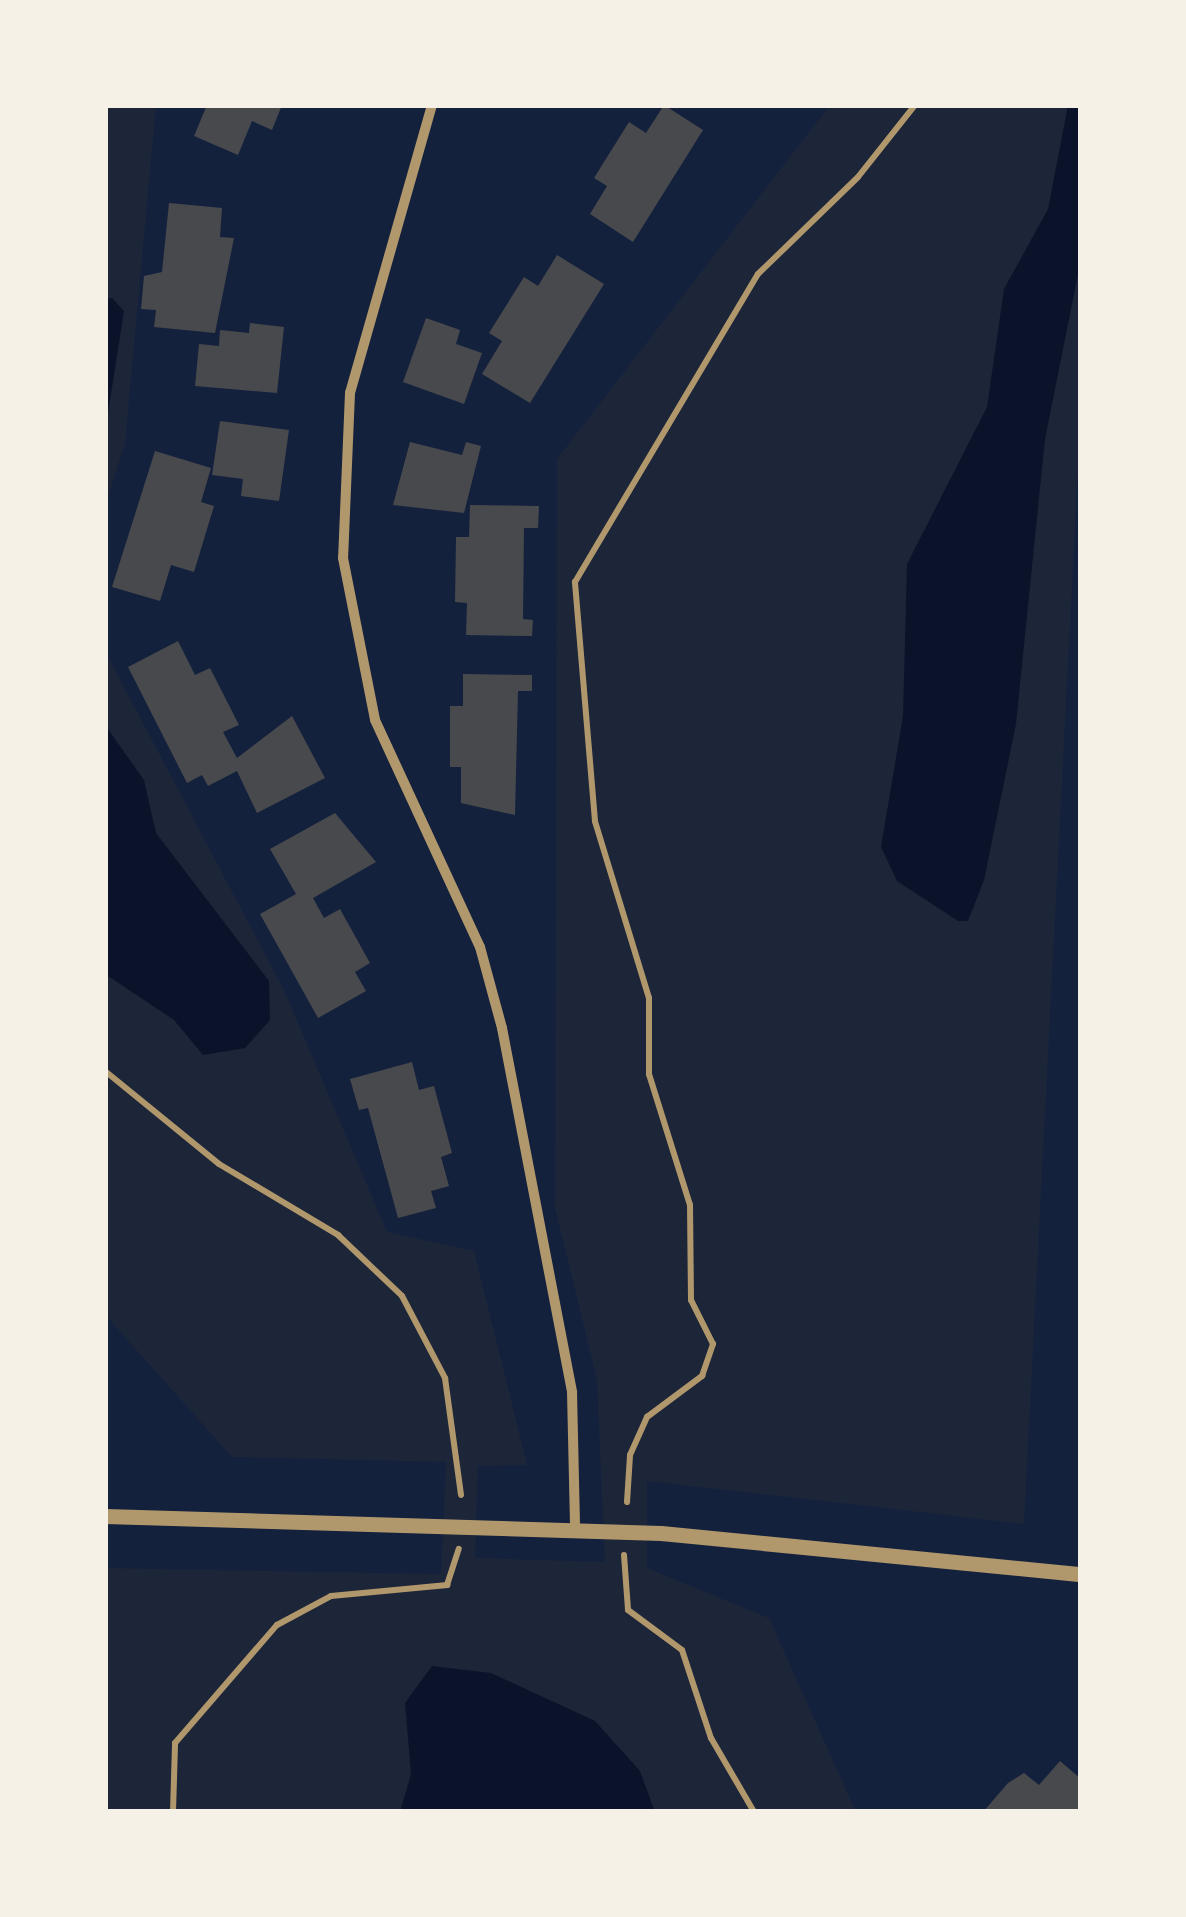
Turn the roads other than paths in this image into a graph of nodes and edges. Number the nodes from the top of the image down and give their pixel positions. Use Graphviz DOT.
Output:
graph roads {
  1 [pos="432,105"];
  2 [pos="916,105"];
  3 [pos="105,1071"];
  4 [pos="462,1496"];
  5 [pos="627,1502"];
  6 [pos="105,1516"];
  7 [pos="575,1528"];
  8 [pos="459,1549"];
  9 [pos="624,1555"];
  10 [pos="1081,1574"];
  11 [pos="173,1812"];
  12 [pos="754,1812"];
  1 -- 7 [label="street"];
  2 -- 5 [label="lane"];
  3 -- 4 [label="lane"];
  6 -- 7 [label="street"];
  7 -- 10 [label="street"];
  8 -- 11 [label="lane"];
  9 -- 12 [label="lane"];
}
